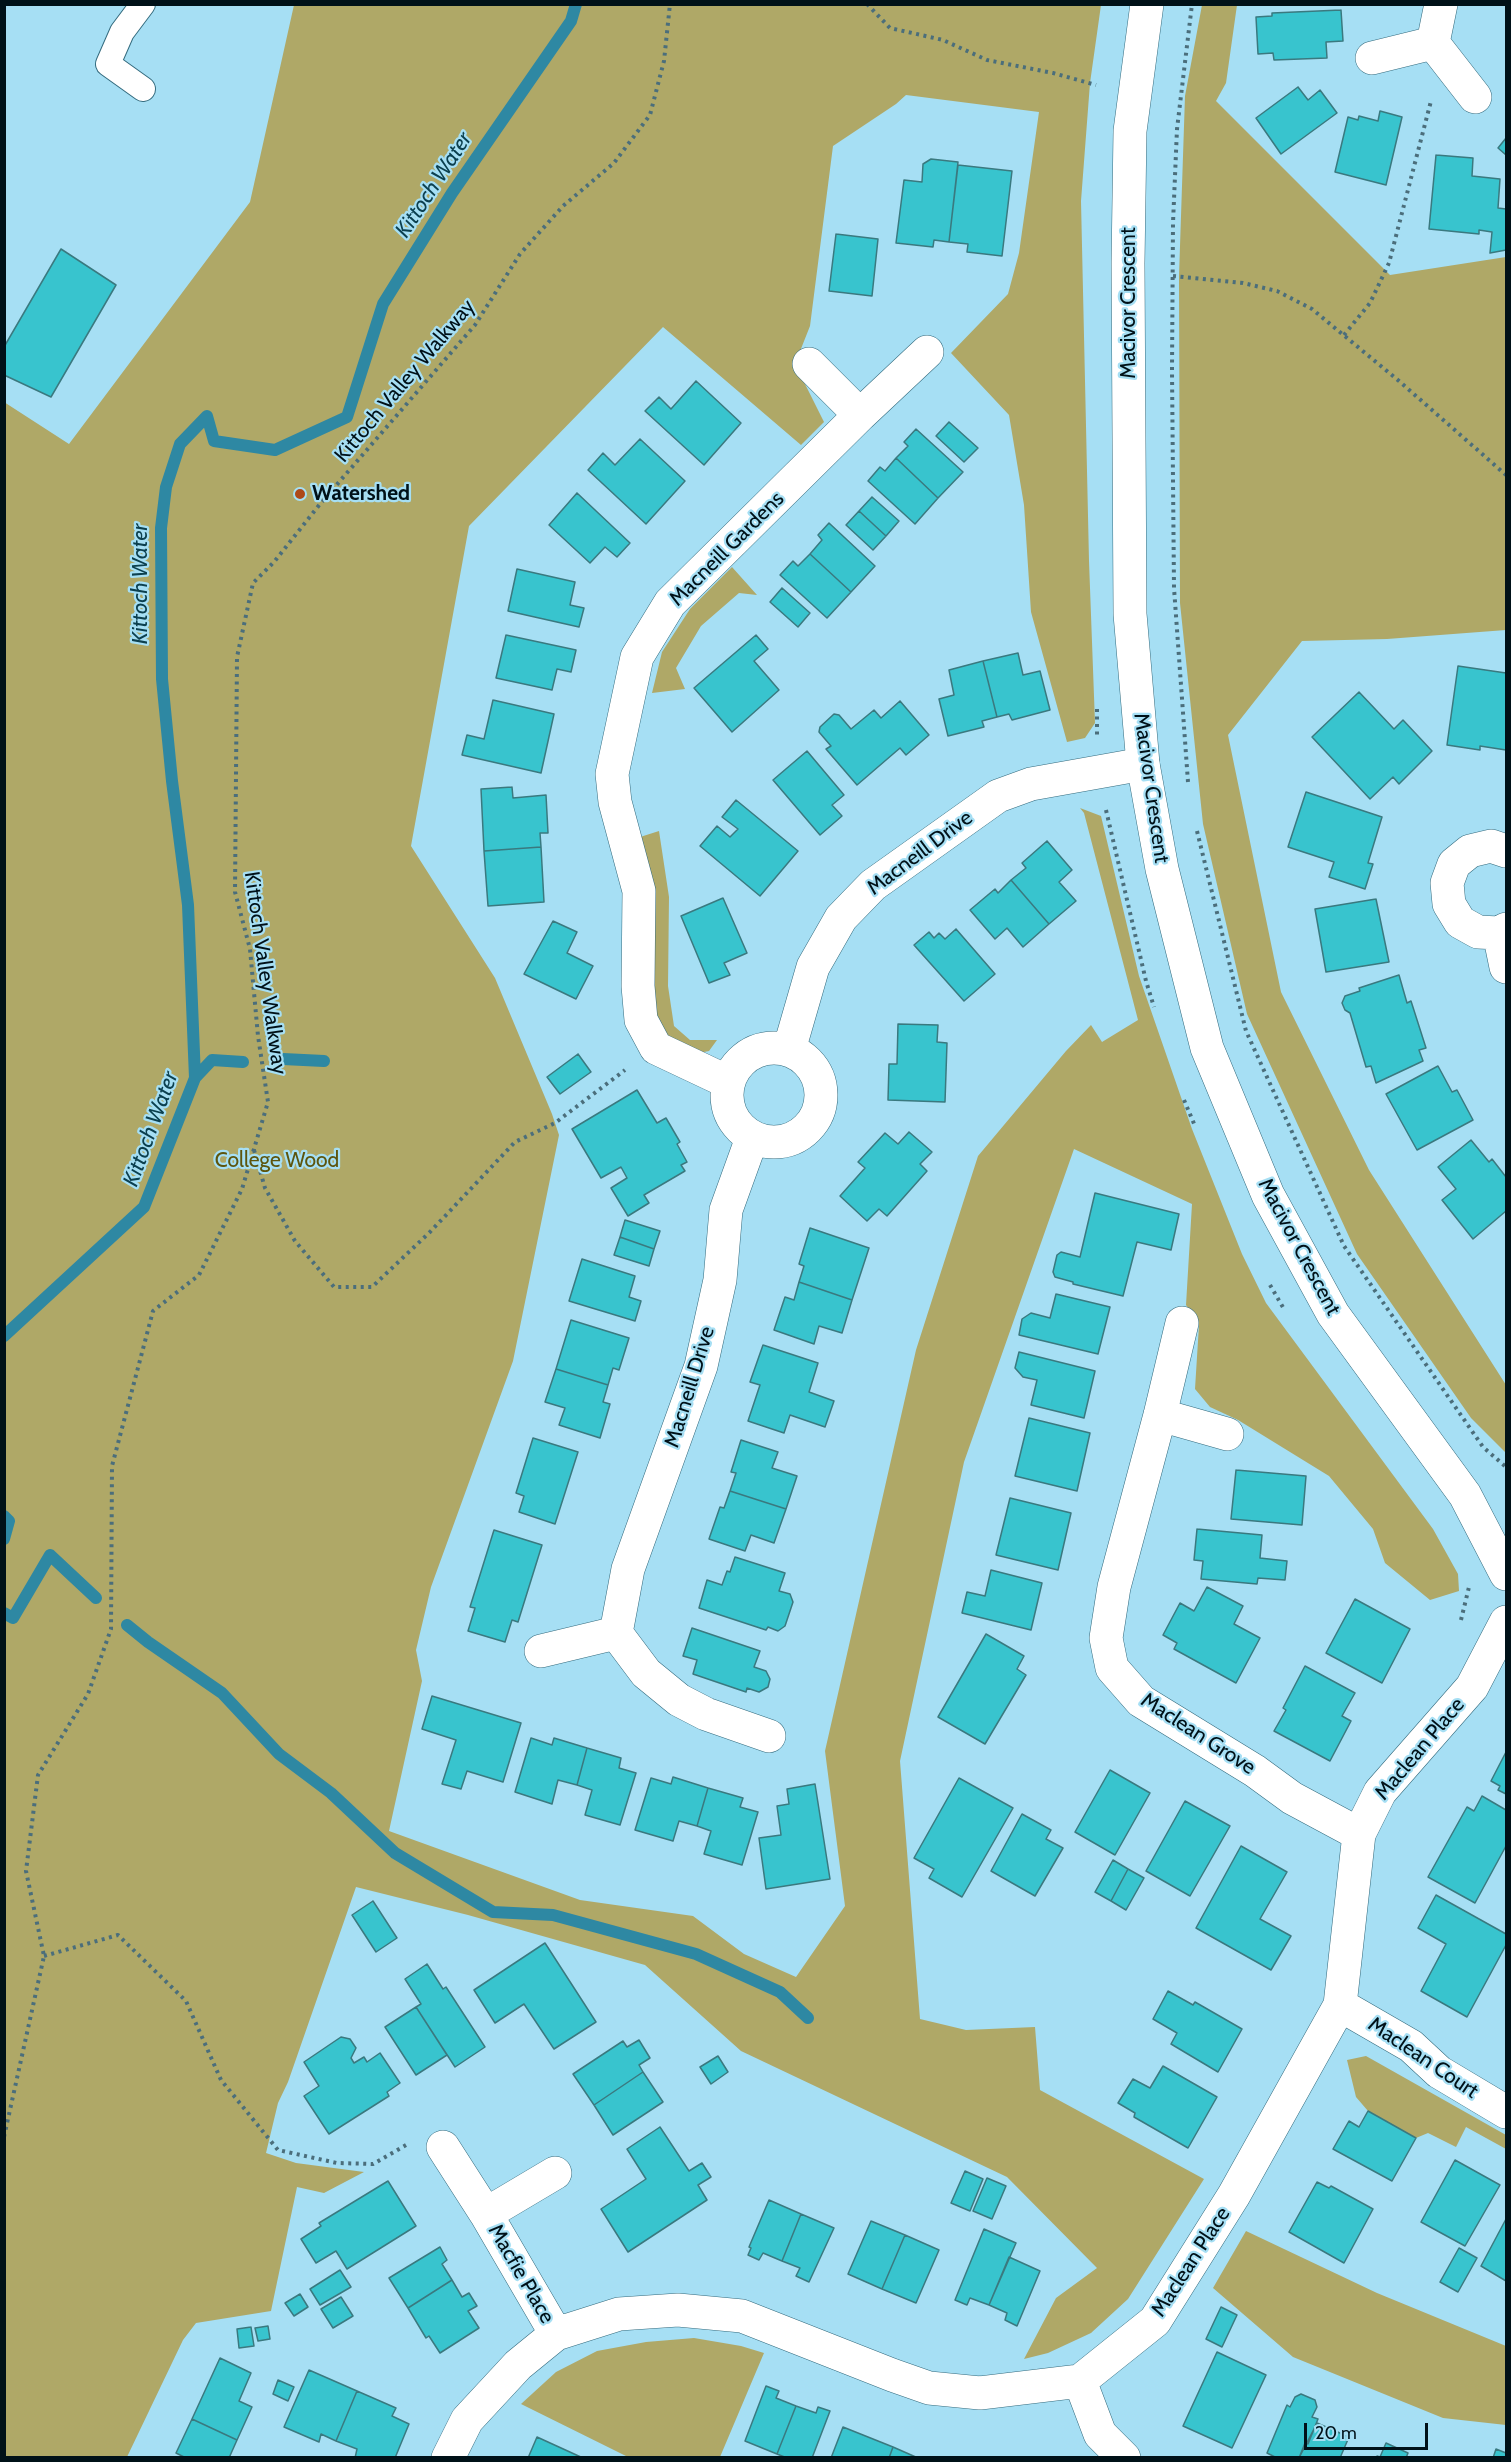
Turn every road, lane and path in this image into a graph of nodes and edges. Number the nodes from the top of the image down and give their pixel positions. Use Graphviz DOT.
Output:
graph roads {
  1 [pos="143,4"];
  2 [pos="670,4"];
  3 [pos="867,4"];
  4 [pos="1147,4"];
  5 [pos="1192,4"];
  6 [pos="1441,4"];
  7 [pos="1438,48"];
  8 [pos="1372,58"];
  9 [pos="1096,85"];
  10 [pos="143,89"];
  11 [pos="1475,97"];
  12 [pos="1173,276"];
  13 [pos="1344,335"];
  14 [pos="927,352"];
  15 [pos="809,364"];
  16 [pos="860,415"];
  17 [pos="1506,475"];
  18 [pos="1143,764"];
  19 [pos="1188,788"];
  20 [pos="1195,821"];
  21 [pos="1506,851"];
  22 [pos="1502,931"];
  23 [pos="1506,967"];
  24 [pos="656,1048"];
  25 [pos="789,1050"];
  26 [pos="728,1082"];
  27 [pos="752,1138"];
  28 [pos="254,1149"];
  29 [pos="1182,1323"];
  30 [pos="1160,1415"];
  31 [pos="1227,1434"];
  32 [pos="1506,1467"];
  33 [pos="1465,1495"];
  34 [pos="1506,1519"];
  35 [pos="1506,1574"];
  36 [pos="1506,1622"];
  37 [pos="616,1633"];
  38 [pos="541,1651"];
  39 [pos="1506,1666"];
  40 [pos="1472,1687"];
  41 [pos="769,1736"];
  42 [pos="1359,1834"];
  43 [pos="44,1956"];
  44 [pos="1340,2005"];
  45 [pos="1506,2112"];
  46 [pos="4,2137"];
  47 [pos="443,2147"];
  48 [pos="555,2173"];
  49 [pos="486,2214"];
  50 [pos="556,2334"];
  51 [pos="1080,2381"];
  52 [pos="448,2457"];
  53 [pos="1124,2457"];
  1 -- 10 [label="lane"];
  2 -- 28 [label="path, Kittoch Valley Walkway"];
  3 -- 9 [label="path"];
  4 -- 18 [label="street, Macivor Crescent"];
  5 -- 12 [label="path"];
  6 -- 7 [label="street"];
  7 -- 8 [label="street"];
  7 -- 11 [label="street"];
  7 -- 13 [label="path"];
  12 -- 13 [label="path"];
  12 -- 19 [label="path"];
  13 -- 17 [label="path"];
  14 -- 16 [label="street, Macneill Gardens"];
  15 -- 16 [label="street"];
  16 -- 24 [label="street, Macneill Gardens"];
  18 -- 25 [label="street, Macneill Drive"];
  18 -- 33 [label="street, Macivor Crescent"];
  20 -- 32 [label="path"];
  21 -- 22 [label="street"];
  22 -- 23 [label="street"];
  24 -- 26 [label="street"];
  24 -- 28 [label="path"];
  25 -- 26 [label="street"];
  25 -- 27 [label="street"];
  26 -- 27 [label="street"];
  27 -- 37 [label="street, Macneill Drive"];
  28 -- 43 [label="path, Kittoch Valley Walkway"];
  29 -- 30 [label="street, Maclean Grove"];
  30 -- 31 [label="street"];
  30 -- 42 [label="street, Maclean Grove"];
  33 -- 34 [label="street, Macivor Crescent"];
  33 -- 35 [label="street, Macivor Crescent"];
  36 -- 40 [label="street, Maclean Place"];
  37 -- 38 [label="street"];
  37 -- 41 [label="street"];
  39 -- 40 [label="street, Maclean Place"];
  40 -- 42 [label="street, Maclean Place"];
  42 -- 44 [label="street, Maclean Place"];
  43 -- 46 [label="path, Kittoch Valley Walkway"];
  43 -- 47 [label="path"];
  44 -- 45 [label="street, Maclean Court"];
  44 -- 51 [label="street, Maclean Place"];
  47 -- 49 [label="street, Macfie Place"];
  48 -- 49 [label="street, Macfie Place"];
  49 -- 50 [label="street, Macfie Place"];
  50 -- 51 [label="street"];
  50 -- 52 [label="street"];
  51 -- 53 [label="street"];
}
